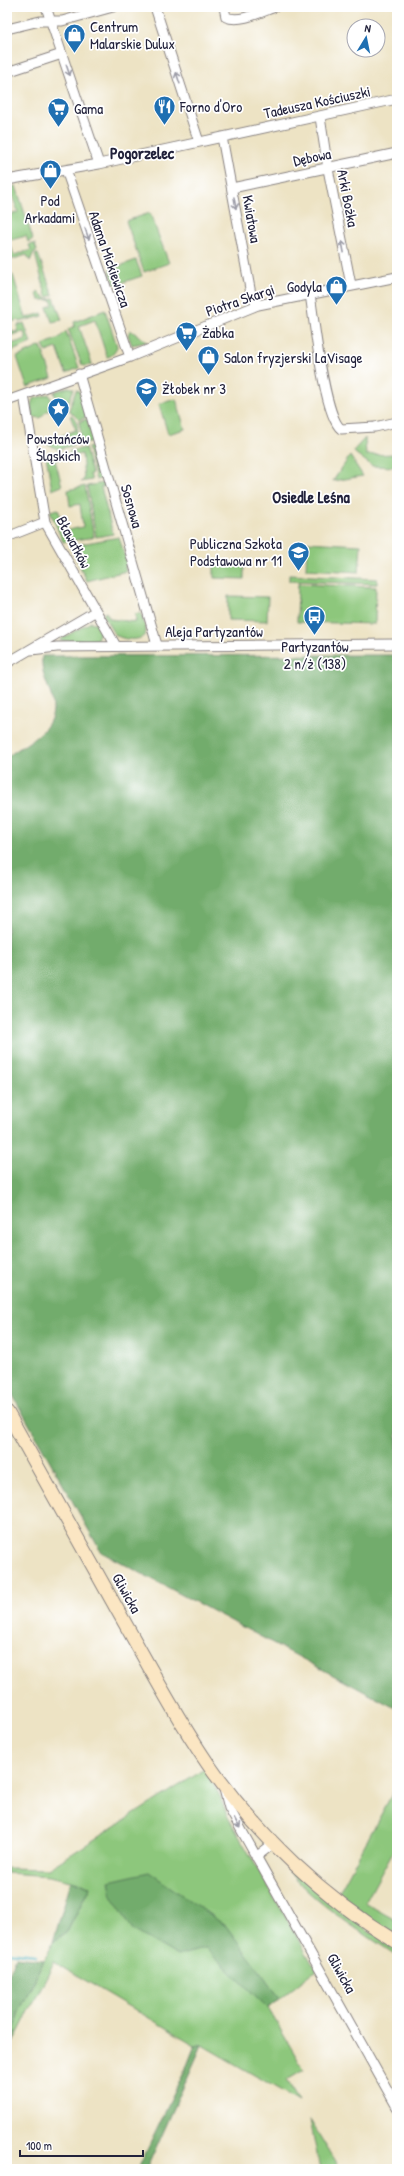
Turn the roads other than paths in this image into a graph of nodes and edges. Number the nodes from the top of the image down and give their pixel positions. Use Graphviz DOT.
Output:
graph roads {
  1 [pos="46,7"];
  2 [pos="113,7"];
  3 [pos="155,7"];
  4 [pos="224,7"];
  5 [pos="275,7"];
  6 [pos="51,21"];
  7 [pos="7,30"];
  8 [pos="62,54"];
  9 [pos="7,72"];
  10 [pos="397,99"];
  11 [pos="320,117"];
  12 [pos="222,137"];
  13 [pos="199,142"];
  14 [pos="397,153"];
  15 [pos="99,164"];
  16 [pos="328,169"];
  17 [pos="66,170"];
  18 [pos="7,180"];
  19 [pos="232,188"];
  20 [pos="397,277"];
  21 [pos="351,285"];
  22 [pos="310,294"];
  23 [pos="258,305"];
  24 [pos="130,357"];
  25 [pos="79,374"];
  26 [pos="24,395"];
  27 [pos="7,401"];
  28 [pos="397,422"];
  29 [pos="45,522"];
  30 [pos="7,537"];
  31 [pos="96,611"];
  32 [pos="397,644"];
  33 [pos="157,645"];
  34 [pos="116,646"];
  35 [pos="31,650"];
  36 [pos="7,663"];
  37 [pos="7,1412"];
  38 [pos="224,1787"];
  39 [pos="274,1843"];
  40 [pos="256,1857"];
  41 [pos="397,1942"];
  42 [pos="397,2107"];
  1 -- 6 [label="street"];
  2 -- 6 [label="street"];
  13 -- 3 [label="street, one-way"];
  4 -- 5 [label="street"];
  6 -- 7 [label="street"];
  6 -- 8 [label="street"];
  8 -- 9 [label="street"];
  8 -- 15 [label="street, one-way"];
  10 -- 11 [label="street, Tadeusza Kościuszki"];
  11 -- 12 [label="street, Tadeusza Kościuszki"];
  11 -- 16 [label="street, Arki Bożka"];
  12 -- 13 [label="street, Tadeusza Kościuszki"];
  12 -- 19 [label="street, Kwiatowa"];
  13 -- 15 [label="street, Tadeusza Kościuszki"];
  14 -- 16 [label="street, Dębowa"];
  15 -- 17 [label="street, Tadeusza Kościuszki"];
  16 -- 19 [label="street, Dębowa"];
  21 -- 16 [label="street, Arki Bożka, one-way"];
  17 -- 18 [label="street, Tadeusza Kościuszki"];
  17 -- 24 [label="street, Adama Mickiewicza, one-way"];
  19 -- 23 [label="street, Kwiatowa, one-way"];
  20 -- 21 [label="street, Piotra Skargi"];
  21 -- 22 [label="street, Piotra Skargi"];
  22 -- 23 [label="street, Piotra Skargi"];
  22 -- 28 [label="street"];
  23 -- 24 [label="street, Piotra Skargi"];
  24 -- 25 [label="street, Piotra Skargi"];
  25 -- 26 [label="street, Piotra Skargi"];
  25 -- 33 [label="street, Sosnowa"];
  26 -- 27 [label="street, Piotra Skargi"];
  26 -- 29 [label="street, Bławatków"];
  29 -- 30 [label="street"];
  29 -- 31 [label="street, Bławatków"];
  31 -- 34 [label="street, Bławatków"];
  31 -- 35 [label="street"];
  32 -- 33 [label="street, Aleja Partyzantów"];
  33 -- 34 [label="street, Aleja Partyzantów"];
  34 -- 35 [label="street, Aleja Partyzantów"];
  35 -- 36 [label="street"];
  37 -- 38 [label="main road, Gliwicka"];
  38 -- 39 [label="main road, Gliwicka"];
  38 -- 40 [label="street, Gliwicka, one-way"];
  39 -- 40 [label="street"];
  39 -- 41 [label="main road, Gliwicka"];
  40 -- 42 [label="street, Gliwicka"];
}
